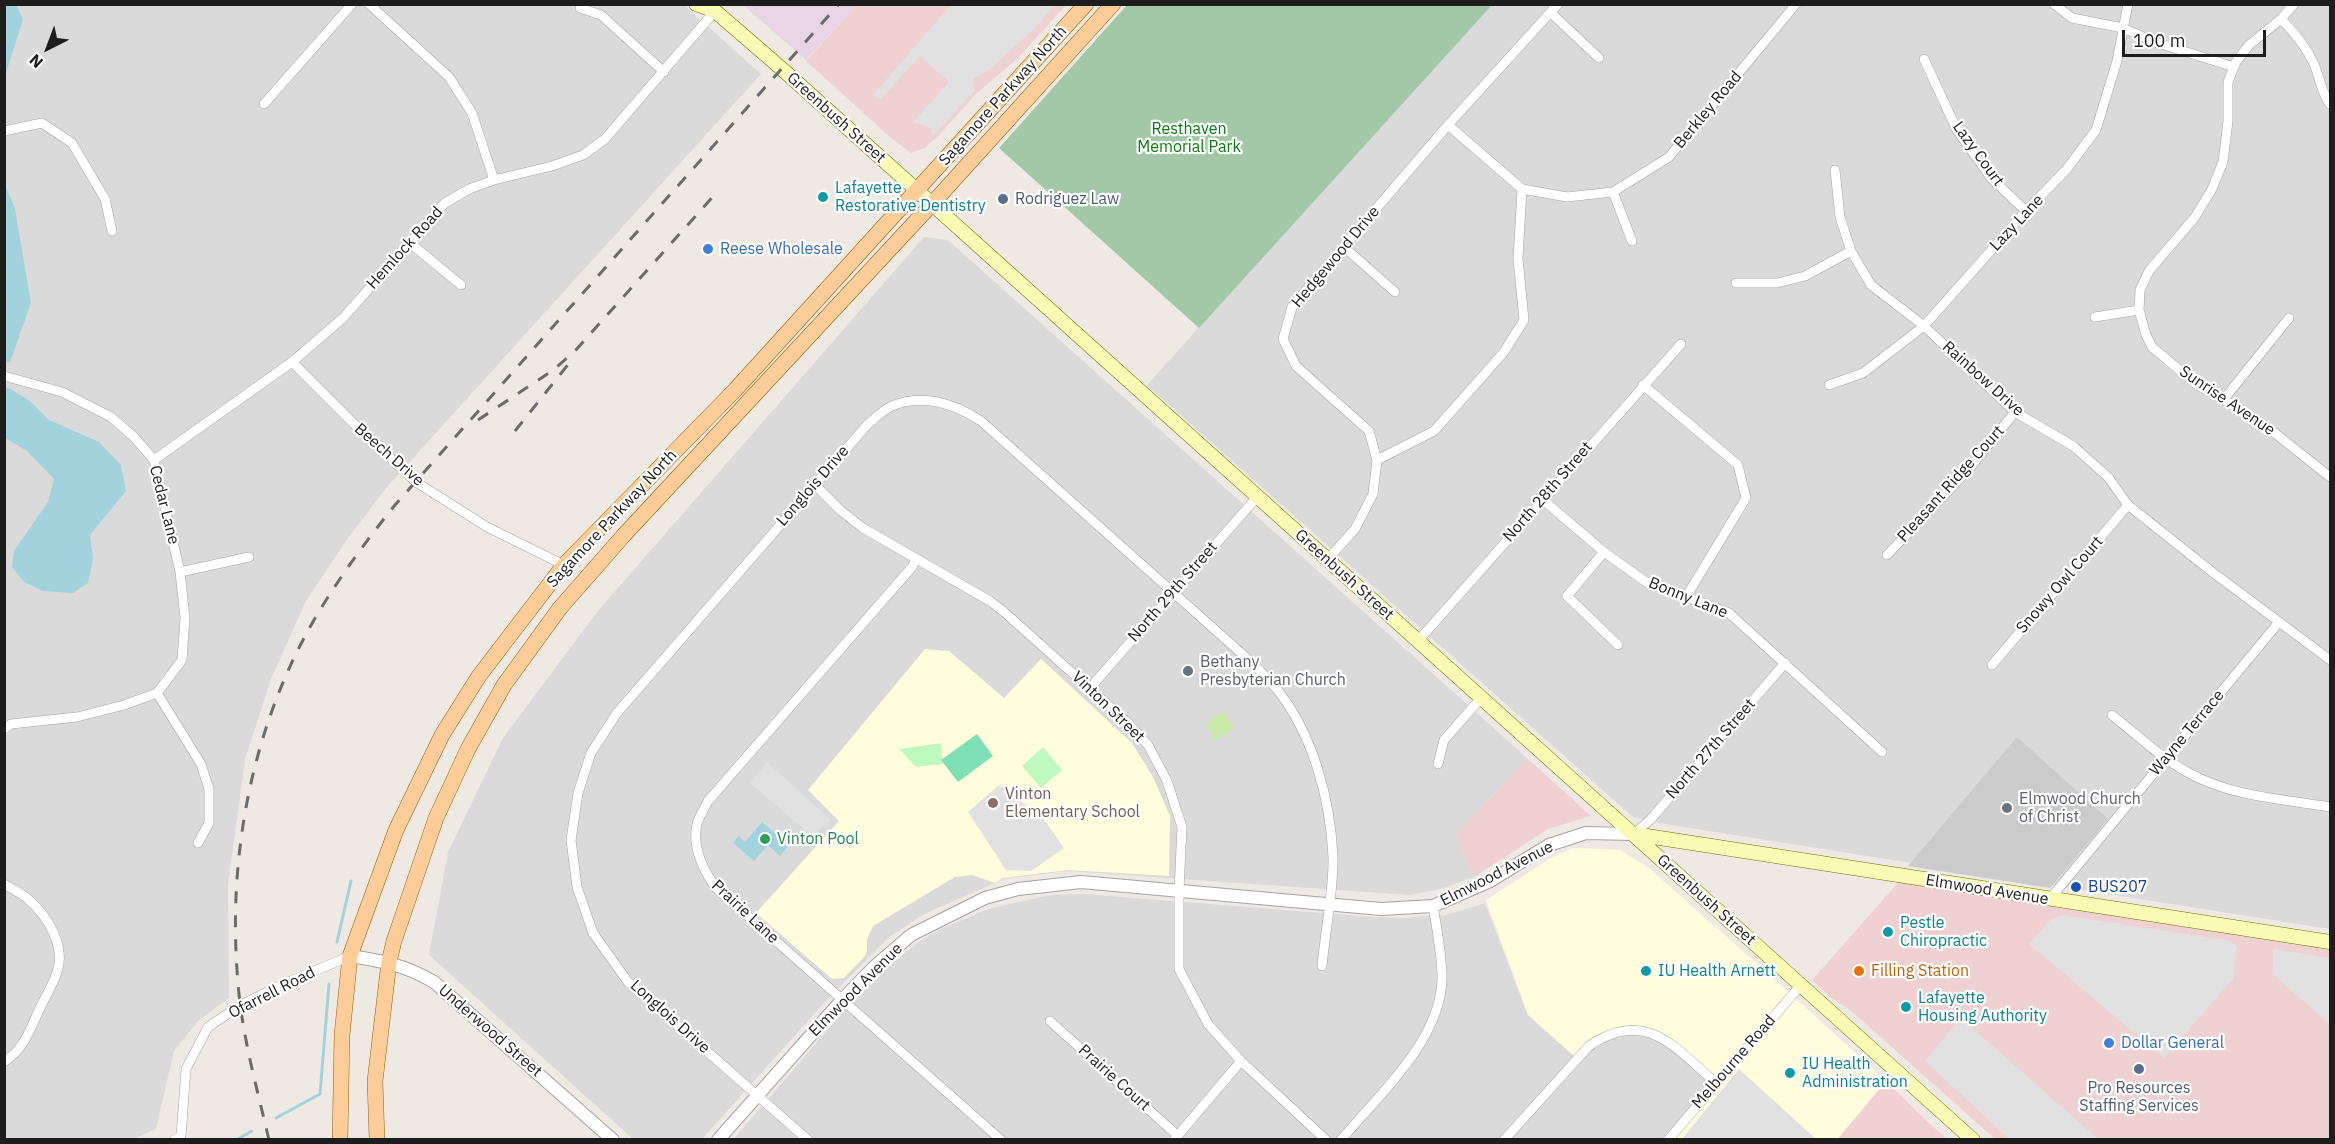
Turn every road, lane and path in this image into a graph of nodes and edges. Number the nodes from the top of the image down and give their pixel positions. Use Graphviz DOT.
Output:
graph roads {
  1 [pos="352,4"];
  2 [pos="369,4"];
  3 [pos="696,4"];
  4 [pos="1086,4"];
  5 [pos="1113,4"];
  6 [pos="1558,4"];
  7 [pos="1796,4"];
  8 [pos="2054,4"];
  9 [pos="2128,4"];
  10 [pos="2294,4"];
  11 [pos="580,8"];
  12 [pos="714,8"];
  13 [pos="1551,13"];
  14 [pos="2281,19"];
  15 [pos="2123,28"];
  16 [pos="1599,58"];
  17 [pos="1924,59"];
  18 [pos="2234,67"];
  19 [pos="664,72"];
  20 [pos="264,104"];
  21 [pos="2331,104"];
  22 [pos="1448,124"];
  23 [pos="4,131"];
  24 [pos="1835,170"];
  25 [pos="494,180"];
  26 [pos="1522,189"];
  27 [pos="917,190"];
  28 [pos="1613,192"];
  29 [pos="932,204"];
  30 [pos="2026,211"];
  31 [pos="112,231"];
  32 [pos="1632,241"];
  33 [pos="410,243"];
  34 [pos="1344,247"];
  35 [pos="1851,251"];
  36 [pos="1736,283"];
  37 [pos="461,285"];
  38 [pos="1395,292"];
  39 [pos="2139,310"];
  40 [pos="2095,317"];
  41 [pos="2289,318"];
  42 [pos="1924,326"];
  43 [pos="1681,344"];
  44 [pos="292,362"];
  45 [pos="4,376"];
  46 [pos="1643,385"];
  47 [pos="1829,385"];
  48 [pos="2224,399"];
  49 [pos="2015,412"];
  50 [pos="154,460"];
  51 [pos="1377,460"];
  52 [pos="2331,477"];
  53 [pos="814,484"];
  54 [pos="1257,497"];
  55 [pos="1542,499"];
  56 [pos="2128,505"];
  57 [pos="1604,552"];
  58 [pos="1887,555"];
  59 [pos="249,557"];
  60 [pos="916,559"];
  61 [pos="1327,560"];
  62 [pos="564,565"];
  63 [pos="180,572"];
  64 [pos="1173,592"];
  65 [pos="1686,597"];
  66 [pos="2279,622"];
  67 [pos="1418,641"];
  68 [pos="1618,645"];
  69 [pos="2331,660"];
  70 [pos="1785,663"];
  71 [pos="1992,665"];
  72 [pos="1090,688"];
  73 [pos="157,693"];
  74 [pos="1480,698"];
  75 [pos="2112,715"];
  76 [pos="4,729"];
  77 [pos="1882,752"];
  78 [pos="2166,758"];
  79 [pos="1437,764"];
  80 [pos="2331,807"];
  81 [pos="1634,834"];
  82 [pos="198,843"];
  83 [pos="4,884"];
  84 [pos="1179,891"];
  85 [pos="2049,900"];
  86 [pos="1328,904"];
  87 [pos="1433,906"];
  88 [pos="2331,942"];
  89 [pos="350,956"];
  90 [pos="389,962"];
  91 [pos="1322,966"];
  92 [pos="1800,986"];
  93 [pos="842,1000"];
  94 [pos="1050,1021"];
  95 [pos="1241,1061"];
  96 [pos="4,1062"];
  97 [pos="1715,1082"];
  98 [pos="759,1095"];
  99 [pos="1176,1138"];
  100 [pos="174,1140"];
  101 [pos="340,1140"];
  102 [pos="377,1140"];
  103 [pos="612,1140"];
  104 [pos="718,1140"];
  105 [pos="808,1140"];
  106 [pos="1001,1140"];
  107 [pos="1326,1140"];
  108 [pos="1341,1140"];
  109 [pos="1504,1140"];
  110 [pos="1668,1140"];
  111 [pos="1973,1140"];
  1 -- 20 [label="street"];
  2 -- 25 [label="street"];
  3 -- 12 [label="main road, Greenbush Street"];
  4 -- 27 [label="main road, Sagamore Parkway North"];
  5 -- 29 [label="main road, Sagamore Parkway North"];
  6 -- 13 [label="street, Hedgewood Drive"];
  7 -- 28 [label="street, Berkley Road"];
  8 -- 15 [label="street"];
  9 -- 15 [label="street, Lazy Lane"];
  10 -- 14 [label="street, Sunrise Avenue"];
  11 -- 19 [label="street"];
  12 -- 19 [label="street, Hemlock Road"];
  12 -- 27 [label="main road, Greenbush Street"];
  13 -- 16 [label="street"];
  13 -- 22 [label="street, Hedgewood Drive"];
  14 -- 18 [label="street, Sunrise Avenue"];
  14 -- 21 [label="street"];
  15 -- 18 [label="street"];
  15 -- 30 [label="street, Lazy Lane"];
  17 -- 30 [label="street, Lazy Court"];
  18 -- 39 [label="street, Sunrise Avenue"];
  19 -- 25 [label="street, Hemlock Road"];
  22 -- 26 [label="street"];
  22 -- 34 [label="street, Hedgewood Drive"];
  23 -- 31 [label="street"];
  24 -- 35 [label="street, Rainbow Drive"];
  25 -- 33 [label="street, Hemlock Road"];
  26 -- 28 [label="street, Berkley Road"];
  26 -- 51 [label="street"];
  27 -- 29 [label="main road, Greenbush Street"];
  27 -- 62 [label="main road, Sagamore Parkway North"];
  28 -- 32 [label="street"];
  29 -- 54 [label="main road, Greenbush Street"];
  29 -- 90 [label="main road, Sagamore Parkway North"];
  30 -- 42 [label="street, Lazy Lane"];
  33 -- 37 [label="street"];
  33 -- 44 [label="street, Hemlock Road"];
  34 -- 38 [label="street"];
  34 -- 51 [label="street, Hedgewood Drive"];
  35 -- 36 [label="street"];
  35 -- 42 [label="street, Rainbow Drive"];
  39 -- 40 [label="street"];
  39 -- 48 [label="street, Sunrise Avenue"];
  41 -- 48 [label="street"];
  42 -- 47 [label="street, Lazy Lane"];
  42 -- 49 [label="street, Rainbow Drive"];
  43 -- 46 [label="street, North 28th Street"];
  44 -- 50 [label="street, Hemlock Road"];
  44 -- 62 [label="street, Beech Drive"];
  45 -- 50 [label="street, Cedar Lane"];
  46 -- 55 [label="street, North 28th Street"];
  46 -- 65 [label="street"];
  48 -- 52 [label="street, Sunrise Avenue"];
  49 -- 56 [label="street, Rainbow Drive"];
  49 -- 58 [label="street, Pleasant Ridge Court"];
  50 -- 63 [label="street, Cedar Lane"];
  51 -- 61 [label="street, Hedgewood Drive"];
  53 -- 60 [label="street, Vinton Street"];
  53 -- 64 [label="street, Longlois Drive"];
  53 -- 98 [label="street, Longlois Drive"];
  54 -- 61 [label="main road, Greenbush Street"];
  54 -- 64 [label="street, North 29th Street"];
  55 -- 57 [label="street, Bonny Lane"];
  55 -- 67 [label="street, North 28th Street"];
  56 -- 66 [label="street, Rainbow Drive"];
  56 -- 71 [label="street, Snowy Owl Court"];
  57 -- 65 [label="street, Bonny Lane"];
  57 -- 68 [label="street"];
  59 -- 63 [label="street"];
  60 -- 72 [label="street, Vinton Street"];
  60 -- 93 [label="street, Prairie Lane"];
  61 -- 67 [label="main road, Greenbush Street"];
  62 -- 89 [label="main road, Sagamore Parkway North"];
  63 -- 73 [label="street, Cedar Lane"];
  64 -- 72 [label="street, North 29th Street"];
  64 -- 86 [label="street, Longlois Drive"];
  65 -- 70 [label="street, Bonny Lane"];
  66 -- 69 [label="street, Rainbow Drive"];
  66 -- 78 [label="street, Wayne Terrace"];
  67 -- 74 [label="main road, Greenbush Street"];
  70 -- 77 [label="street, Bonny Lane"];
  70 -- 81 [label="street, North 27th Street"];
  72 -- 84 [label="street, Vinton Street"];
  73 -- 76 [label="street"];
  73 -- 82 [label="street"];
  74 -- 79 [label="street"];
  74 -- 81 [label="main road, Greenbush Street"];
  75 -- 78 [label="street"];
  78 -- 80 [label="street"];
  78 -- 85 [label="street, Wayne Terrace"];
  81 -- 85 [label="main road, Elmwood Avenue"];
  81 -- 87 [label="street, Elmwood Avenue"];
  81 -- 92 [label="main road, Greenbush Street"];
  83 -- 96 [label="street"];
  84 -- 86 [label="street, Elmwood Avenue"];
  84 -- 93 [label="street, Elmwood Avenue"];
  84 -- 95 [label="street, Vinton Street"];
  85 -- 88 [label="main road, Elmwood Avenue"];
  86 -- 87 [label="street, Elmwood Avenue"];
  86 -- 91 [label="street, Longlois Drive"];
  87 -- 108 [label="street"];
  89 -- 90 [label="street, Underwood Street"];
  89 -- 100 [label="street, Ofarrell Road"];
  89 -- 101 [label="main road, Sagamore Parkway North"];
  90 -- 102 [label="main road, Sagamore Parkway North"];
  90 -- 103 [label="street, Underwood Street"];
  92 -- 97 [label="street, Melbourne Road"];
  92 -- 111 [label="main road, Greenbush Street"];
  93 -- 98 [label="street, Elmwood Avenue"];
  93 -- 106 [label="street, Prairie Lane"];
  94 -- 99 [label="street, Prairie Court"];
  95 -- 99 [label="street"];
  95 -- 107 [label="street, Vinton Street"];
  97 -- 109 [label="street"];
  97 -- 110 [label="street, Melbourne Road"];
  98 -- 104 [label="street, Elmwood Avenue"];
  98 -- 105 [label="street, Longlois Drive"];
}
